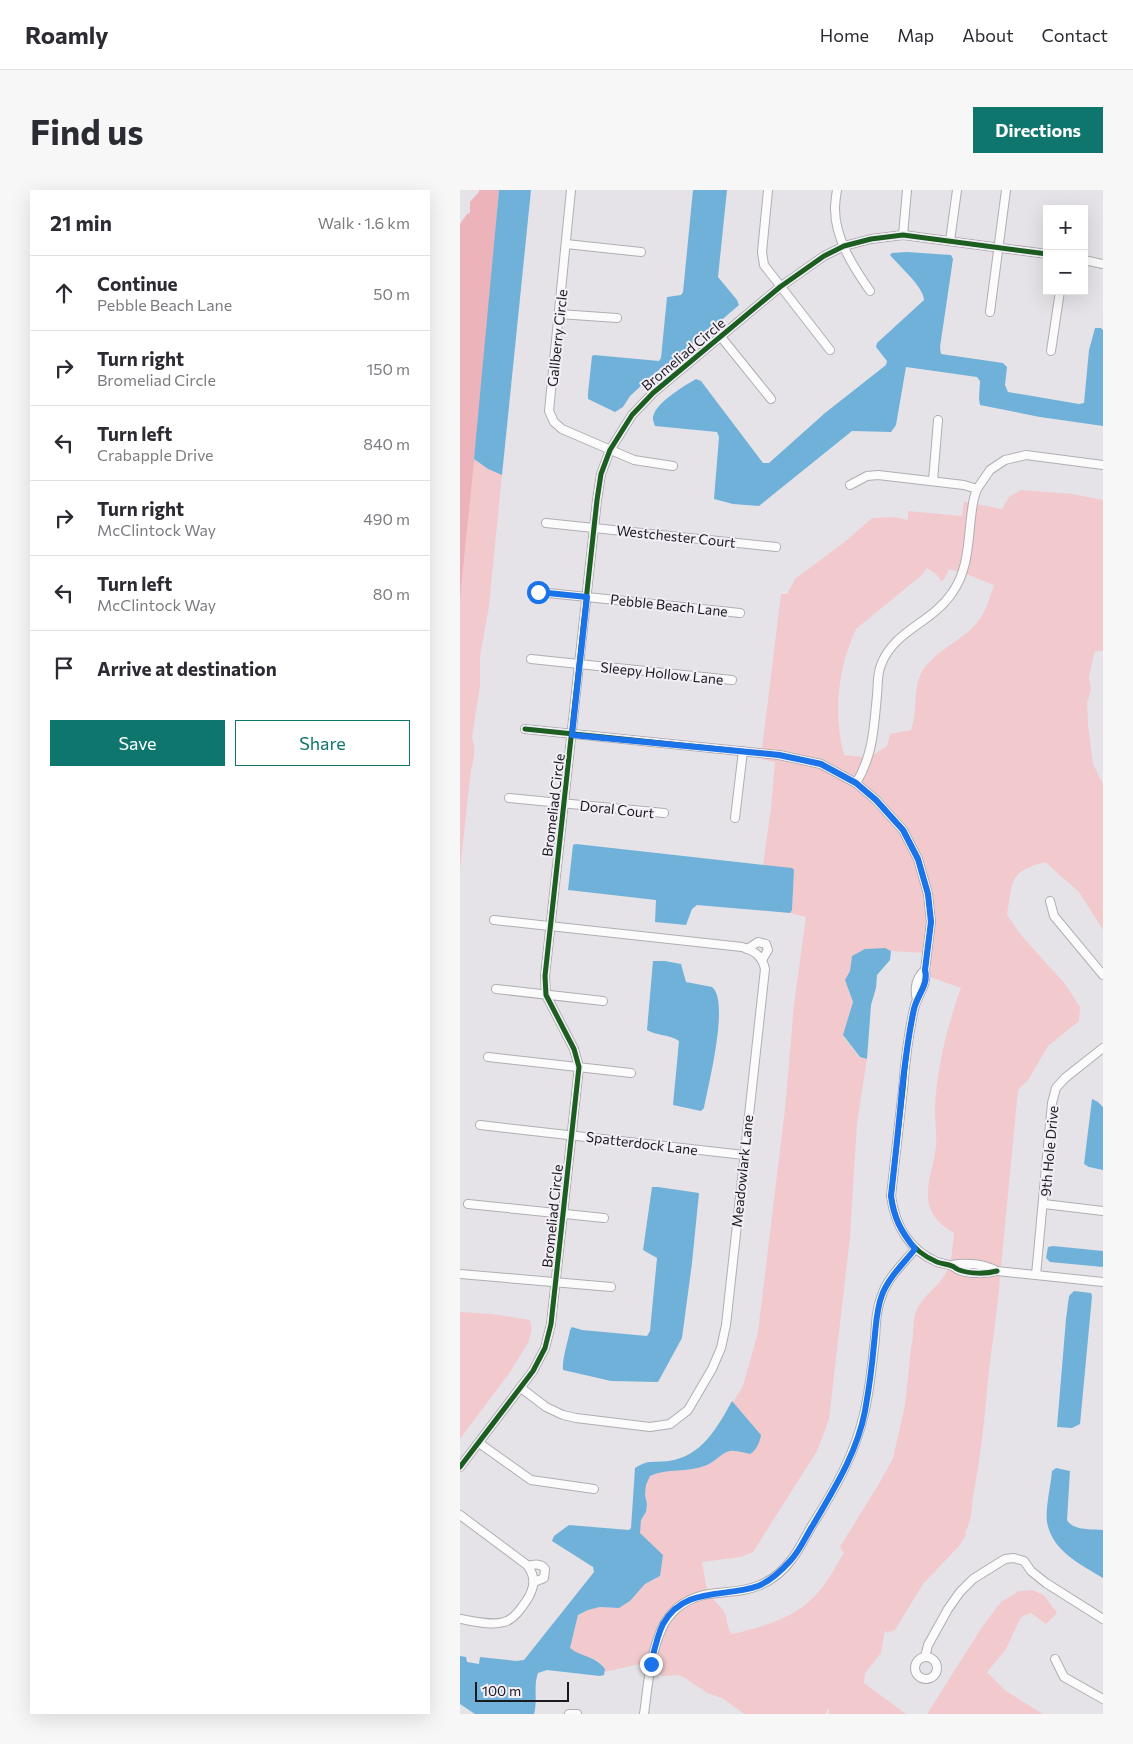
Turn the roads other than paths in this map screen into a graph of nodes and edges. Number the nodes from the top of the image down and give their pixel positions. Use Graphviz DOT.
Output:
graph roads {
  1 [pos="571,190"];
  2 [pos="768,190"];
  3 [pos="837,190"];
  4 [pos="907,190"];
  5 [pos="957,190"];
  6 [pos="1006,190"];
  7 [pos="903,235"];
  8 [pos="950,241"];
  9 [pos="566,244"];
  10 [pos="844,246"];
  11 [pos="998,247"];
  12 [pos="641,252"];
  13 [pos="1043,253"];
  14 [pos="1088,261"];
  15 [pos="1103,264"];
  16 [pos="780,287"];
  17 [pos="870,291"];
  18 [pos="1059,295"];
  19 [pos="990,312"];
  20 [pos="559,314"];
  21 [pos="617,318"];
  22 [pos="721,337"];
  23 [pos="830,350"];
  24 [pos="1050,351"];
  25 [pos="771,399"];
  26 [pos="938,420"];
  27 [pos="610,450"];
  28 [pos="673,466"];
  29 [pos="1103,466"];
  30 [pos="933,481"];
  31 [pos="850,485"];
  32 [pos="977,489"];
  33 [pos="546,523"];
  34 [pos="594,528"];
  35 [pos="776,547"];
  36 [pos="538,592"];
  37 [pos="587,597"];
  38 [pos="740,613"];
  39 [pos="531,659"];
  40 [pos="579,664"];
  41 [pos="732,680"];
  42 [pos="525,729"];
  43 [pos="572,735"];
  44 [pos="743,751"];
  45 [pos="856,783"];
  46 [pos="509,798"];
  47 [pos="565,804"];
  48 [pos="664,813"];
  49 [pos="735,818"];
  50 [pos="1050,901"];
  51 [pos="494,920"];
  52 [pos="550,926"];
  53 [pos="747,949"];
  54 [pos="762,960"];
  55 [pos="1103,975"];
  56 [pos="496,989"];
  57 [pos="546,994"];
  58 [pos="603,1001"];
  59 [pos="1103,1049"];
  60 [pos="488,1057"];
  61 [pos="579,1067"];
  62 [pos="631,1073"];
  63 [pos="480,1125"];
  64 [pos="572,1135"];
  65 [pos="744,1155"];
  66 [pos="468,1204"];
  67 [pos="1044,1204"];
  68 [pos="1103,1212"];
  69 [pos="563,1214"];
  70 [pos="604,1218"];
  71 [pos="915,1249"];
  72 [pos="460,1274"];
  73 [pos="1036,1275"];
  74 [pos="557,1282"];
  75 [pos="1103,1282"];
  76 [pos="611,1288"];
  77 [pos="521,1388"];
  78 [pos="479,1443"];
  79 [pos="460,1467"];
  80 [pos="594,1489"];
  81 [pos="460,1515"];
  82 [pos="528,1566"];
  83 [pos="534,1582"];
  84 [pos="460,1619"];
  85 [pos="1103,1619"];
  86 [pos="925,1657"];
  87 [pos="1055,1659"];
  88 [pos="1103,1699"];
  89 [pos="569,1714"];
  90 [pos="577,1714"];
  91 [pos="644,1714"];
  1 -- 9 [label="street, Gallberry Circle"];
  2 -- 16 [label="street"];
  3 -- 10 [label="street"];
  4 -- 7 [label="street"];
  5 -- 8 [label="street"];
  6 -- 11 [label="street"];
  7 -- 8 [label="street, Bromeliad Circle"];
  7 -- 10 [label="street, Bromeliad Circle"];
  8 -- 11 [label="street, Bromeliad Circle"];
  9 -- 12 [label="street"];
  9 -- 20 [label="street, Gallberry Circle"];
  10 -- 16 [label="street, Bromeliad Circle"];
  10 -- 17 [label="street"];
  11 -- 13 [label="street, Bromeliad Circle"];
  11 -- 19 [label="street"];
  14 -- 15 [label="street"];
  16 -- 22 [label="street, Bromeliad Circle"];
  16 -- 23 [label="street"];
  18 -- 24 [label="street"];
  20 -- 21 [label="street"];
  20 -- 27 [label="street, Gallberry Circle"];
  22 -- 25 [label="street"];
  22 -- 27 [label="street, Bromeliad Circle"];
  26 -- 30 [label="street"];
  27 -- 28 [label="street, Gallberry Circle"];
  27 -- 34 [label="street, Bromeliad Circle"];
  29 -- 32 [label="street"];
  30 -- 31 [label="street"];
  30 -- 32 [label="street"];
  32 -- 45 [label="street"];
  33 -- 34 [label="street, Westchester Court"];
  34 -- 35 [label="street, Westchester Court"];
  34 -- 37 [label="street, Bromeliad Circle"];
  36 -- 37 [label="street, Pebble Beach Lane"];
  37 -- 38 [label="street, Pebble Beach Lane"];
  37 -- 40 [label="street, Bromeliad Circle"];
  39 -- 40 [label="street, Sleepy Hollow Lane"];
  40 -- 41 [label="street, Sleepy Hollow Lane"];
  40 -- 43 [label="street, Bromeliad Circle"];
  42 -- 43 [label="street"];
  43 -- 44 [label="street"];
  43 -- 47 [label="street, Bromeliad Circle"];
  44 -- 45 [label="street"];
  44 -- 49 [label="street"];
  45 -- 71 [label="street"];
  46 -- 47 [label="street, Doral Court"];
  47 -- 48 [label="street, Doral Court"];
  47 -- 52 [label="street, Bromeliad Circle"];
  50 -- 55 [label="street"];
  51 -- 52 [label="street"];
  52 -- 53 [label="street"];
  52 -- 57 [label="street, Bromeliad Circle"];
  53 -- 54 [label="street"];
  53 -- 54 [label="street, Meadowlark Lane"];
  54 -- 65 [label="street, Meadowlark Lane"];
  56 -- 57 [label="street"];
  57 -- 58 [label="street"];
  57 -- 61 [label="street, Bromeliad Circle"];
  59 -- 67 [label="street, 9th Hole Drive"];
  60 -- 61 [label="street"];
  61 -- 62 [label="street"];
  61 -- 64 [label="street, Bromeliad Circle"];
  63 -- 64 [label="street, Spatterdock Lane"];
  64 -- 65 [label="street, Spatterdock Lane"];
  64 -- 69 [label="street, Bromeliad Circle"];
  65 -- 77 [label="street, Meadowlark Lane"];
  66 -- 69 [label="street"];
  67 -- 68 [label="street"];
  67 -- 73 [label="street, 9th Hole Drive"];
  69 -- 70 [label="street"];
  69 -- 74 [label="street, Bromeliad Circle"];
  71 -- 73 [label="street"];
  71 -- 91 [label="street"];
  72 -- 74 [label="street"];
  73 -- 75 [label="street"];
  74 -- 76 [label="street"];
  74 -- 77 [label="street, Bromeliad Circle"];
  77 -- 78 [label="street, Bromeliad Circle"];
  78 -- 79 [label="street, Bromeliad Circle"];
  78 -- 80 [label="street"];
  81 -- 82 [label="street"];
  82 -- 83 [label="street"];
  82 -- 83 [label="street"];
  83 -- 84 [label="street"];
  85 -- 86 [label="street"];
  87 -- 88 [label="street"];
  89 -- 90 [label="street"];
}
